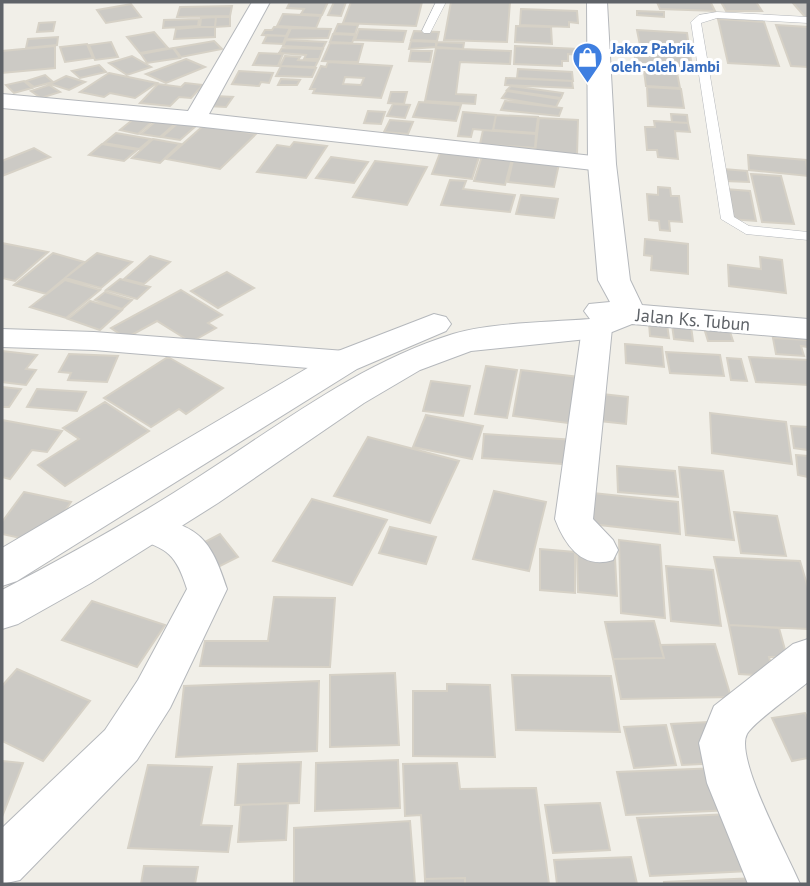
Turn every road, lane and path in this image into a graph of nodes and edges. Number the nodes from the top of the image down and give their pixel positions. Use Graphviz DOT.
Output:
graph roads {
  1 [pos="261,2"];
  2 [pos="441,2"];
  3 [pos="597,2"];
  4 [pos="808,20"];
  5 [pos="426,31"];
  6 [pos="2,101"];
  7 [pos="195,118"];
  8 [pos="602,164"];
  9 [pos="808,236"];
  10 [pos="614,280"];
  11 [pos="601,317"];
  12 [pos="808,329"];
  13 [pos="2,338"];
  14 [pos="345,361"];
  15 [pos="147,528"];
  16 [pos="599,550"];
  17 [pos="2,569"];
  18 [pos="2,611"];
  19 [pos="808,657"];
  20 [pos="2,862"];
  21 [pos="774,884"];
  1 -- 7 [label="street"];
  2 -- 5 [label="lane"];
  3 -- 8 [label="street"];
  4 -- 9 [label="lane"];
  6 -- 7 [label="street"];
  7 -- 8 [label="street"];
  8 -- 10 [label="street"];
  10 -- 11 [label="street"];
  10 -- 11 [label="street"];
  11 -- 12 [label="street, Jalan Ks. Tubun"];
  11 -- 14 [label="street"];
  11 -- 15 [label="street"];
  11 -- 16 [label="street"];
  13 -- 14 [label="street"];
  14 -- 17 [label="street"];
  15 -- 18 [label="street"];
  15 -- 20 [label="street"];
  19 -- 21 [label="street"];
}
